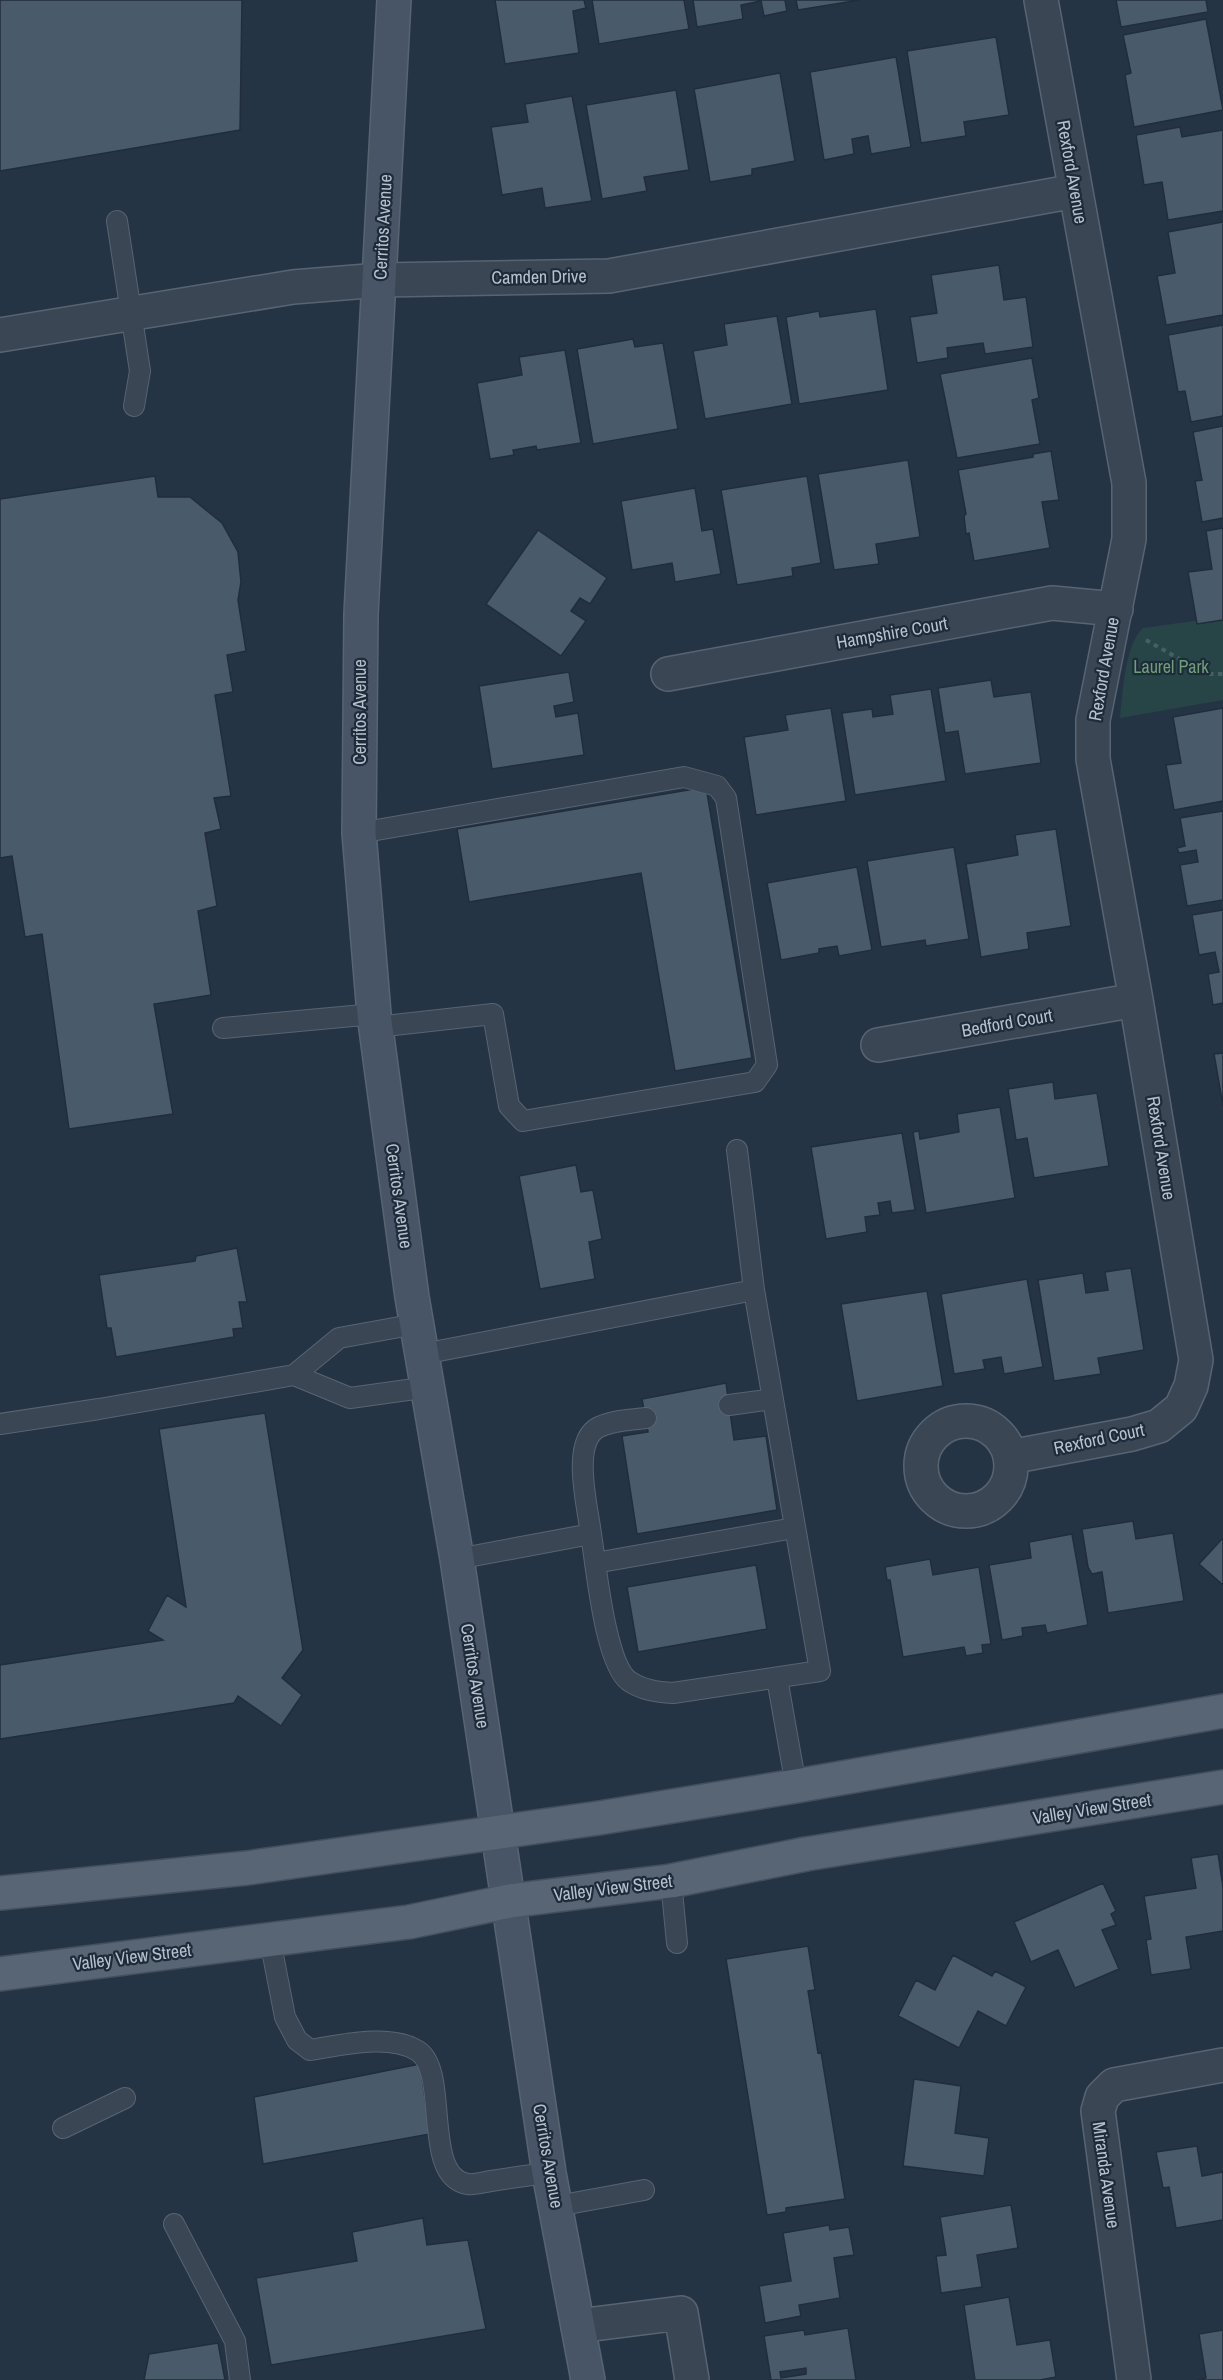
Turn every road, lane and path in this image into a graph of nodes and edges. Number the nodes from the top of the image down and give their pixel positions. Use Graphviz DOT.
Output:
graph roads {
  1 [pos="394,0"];
  2 [pos="1041,0"];
  3 [pos="1075,190"];
  4 [pos="117,221"];
  5 [pos="380,280"];
  6 [pos="132,314"];
  7 [pos="0,335"];
  8 [pos="134,406"];
  9 [pos="1116,609"];
  10 [pos="669,674"];
  11 [pos="1223,674"];
  12 [pos="359,833"];
  13 [pos="1137,1000"];
  14 [pos="375,1020"];
  15 [pos="224,1028"];
  16 [pos="878,1045"];
  17 [pos="736,1150"];
  18 [pos="754,1290"];
  19 [pos="420,1339"];
  20 [pos="294,1376"];
  21 [pos="429,1387"];
  22 [pos="773,1400"];
  23 [pos="729,1405"];
  24 [pos="1181,1407"];
  25 [pos="646,1418"];
  26 [pos="0,1424"];
  27 [pos="1010,1456"];
  28 [pos="794,1528"];
  29 [pos="591,1534"];
  30 [pos="457,1559"];
  31 [pos="595,1563"];
  32 [pos="777,1678"];
  33 [pos="1223,1711"];
  34 [pos="795,1786"];
  35 [pos="1223,1787"];
  36 [pos="499,1831"];
  37 [pos="671,1881"];
  38 [pos="0,1893"];
  39 [pos="510,1901"];
  40 [pos="270,1940"];
  41 [pos="677,1943"];
  42 [pos="0,1974"];
  43 [pos="1223,2065"];
  44 [pos="125,2098"];
  45 [pos="63,2128"];
  46 [pos="549,2172"];
  47 [pos="644,2190"];
  48 [pos="557,2206"];
  49 [pos="174,2224"];
  50 [pos="578,2326"];
  51 [pos="240,2380"];
  52 [pos="588,2380"];
  53 [pos="692,2380"];
  54 [pos="1134,2380"];
  1 -- 5 [label="main road, Cerritos Avenue"];
  2 -- 3 [label="street, Rexford Avenue"];
  3 -- 5 [label="street, Camden Drive"];
  3 -- 9 [label="street, Rexford Avenue"];
  4 -- 6 [label="lane"];
  5 -- 6 [label="street, Camden Drive"];
  5 -- 12 [label="main road, Cerritos Avenue"];
  6 -- 7 [label="street, Camden Drive"];
  6 -- 8 [label="lane"];
  9 -- 10 [label="street, Hampshire Court"];
  9 -- 11 [label="path"];
  9 -- 13 [label="street, Rexford Avenue"];
  12 -- 14 [label="main road, Cerritos Avenue"];
  12 -- 14 [label="lane"];
  13 -- 16 [label="street, Bedford Court"];
  13 -- 24 [label="street, Rexford Avenue"];
  14 -- 15 [label="lane"];
  14 -- 19 [label="main road, Cerritos Avenue"];
  17 -- 18 [label="lane"];
  18 -- 19 [label="lane"];
  18 -- 22 [label="lane"];
  19 -- 20 [label="lane"];
  19 -- 21 [label="main road, Cerritos Avenue"];
  20 -- 21 [label="lane"];
  20 -- 26 [label="lane"];
  21 -- 30 [label="main road, Cerritos Avenue"];
  22 -- 23 [label="lane"];
  22 -- 28 [label="lane"];
  24 -- 27 [label="street, Rexford Court"];
  25 -- 29 [label="lane"];
  28 -- 31 [label="lane"];
  28 -- 32 [label="lane"];
  29 -- 30 [label="lane"];
  29 -- 31 [label="lane"];
  30 -- 36 [label="main road, Cerritos Avenue"];
  31 -- 32 [label="lane"];
  32 -- 34 [label="lane"];
  33 -- 34 [label="main road"];
  34 -- 36 [label="main road"];
  35 -- 37 [label="main road, Valley View Street"];
  36 -- 38 [label="main road"];
  36 -- 39 [label="main road, Cerritos Avenue"];
  37 -- 39 [label="main road, Valley View Street"];
  37 -- 41 [label="lane"];
  39 -- 40 [label="main road, Valley View Street"];
  39 -- 46 [label="main road, Cerritos Avenue"];
  40 -- 42 [label="main road, Valley View Street"];
  40 -- 46 [label="lane"];
  43 -- 54 [label="street, Miranda Avenue"];
  44 -- 45 [label="lane"];
  46 -- 48 [label="main road, Cerritos Avenue"];
  47 -- 48 [label="lane"];
  48 -- 50 [label="main road, Cerritos Avenue"];
  49 -- 51 [label="lane"];
  50 -- 52 [label="main road, Cerritos Avenue"];
  50 -- 53 [label="street"];
}
